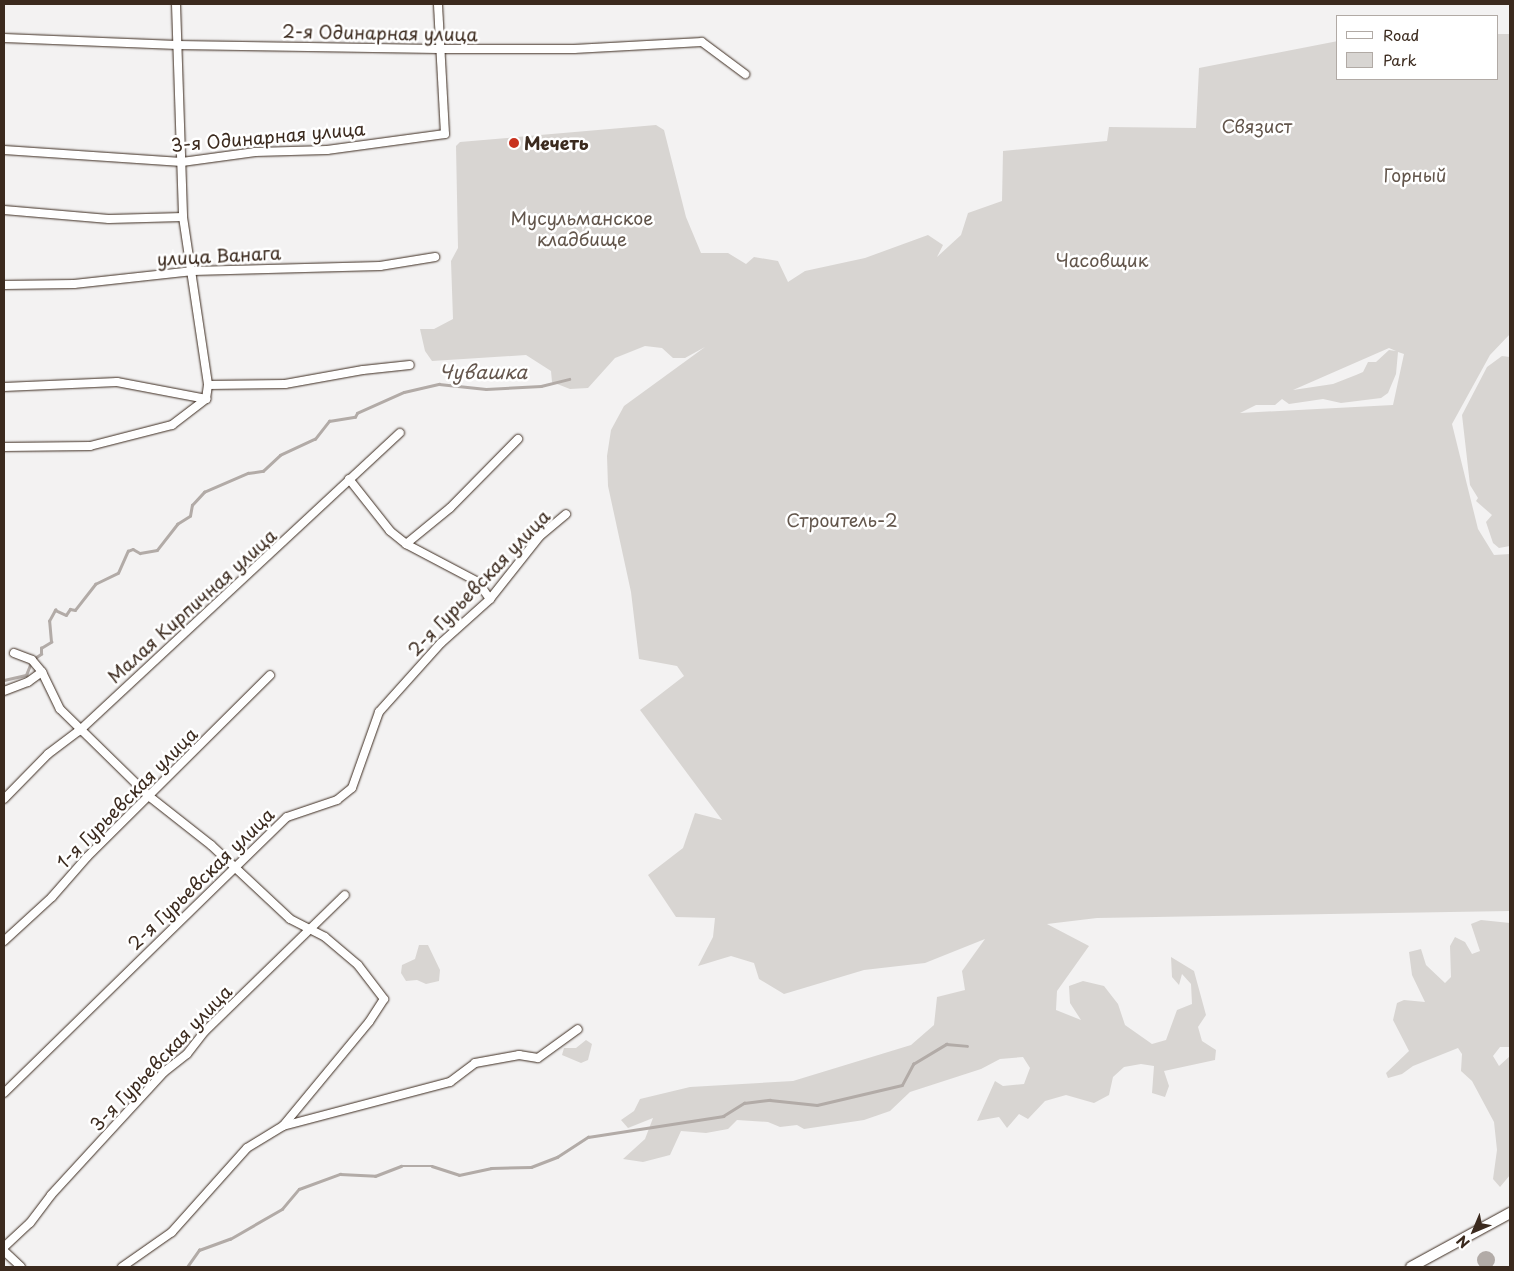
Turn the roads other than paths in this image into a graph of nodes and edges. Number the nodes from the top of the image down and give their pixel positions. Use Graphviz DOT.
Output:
graph roads {
  1 [pos="176,4"];
  2 [pos="438,4"];
  3 [pos="4,38"];
  4 [pos="177,45"];
  5 [pos="438,49"];
  6 [pos="745,74"];
  7 [pos="4,150"];
  8 [pos="182,162"];
  9 [pos="4,210"];
  10 [pos="183,217"];
  11 [pos="435,257"];
  12 [pos="193,271"];
  13 [pos="4,286"];
  14 [pos="410,365"];
  15 [pos="208,386"];
  16 [pos="4,387"];
  17 [pos="206,399"];
  18 [pos="400,433"];
  19 [pos="518,439"];
  20 [pos="4,448"];
  21 [pos="349,479"];
  22 [pos="566,514"];
  23 [pos="406,544"];
  24 [pos="490,599"];
  25 [pos="14,653"];
  26 [pos="42,672"];
  27 [pos="270,675"];
  28 [pos="4,691"];
  29 [pos="79,731"];
  30 [pos="150,797"];
  31 [pos="4,799"];
  32 [pos="235,868"];
  33 [pos="345,895"];
  34 [pos="310,928"];
  35 [pos="4,941"];
  36 [pos="578,1029"];
  37 [pos="4,1093"];
  38 [pos="283,1126"];
  39 [pos="1510,1213"];
  40 [pos="4,1247"];
  41 [pos="4,1251"];
  42 [pos="21,1267"];
  43 [pos="122,1267"];
  44 [pos="1411,1267"];
  1 -- 4 [label="street"];
  2 -- 5 [label="street"];
  3 -- 4 [label="street, 2-я Одинарная улица"];
  4 -- 5 [label="street, 2-я Одинарная улица"];
  4 -- 8 [label="street"];
  5 -- 6 [label="street, 2-я Одинарная улица"];
  5 -- 8 [label="street, 3-я Одинарная улица"];
  7 -- 8 [label="street, 3-я Одинарная улица"];
  8 -- 10 [label="street"];
  9 -- 10 [label="street"];
  10 -- 12 [label="street"];
  11 -- 12 [label="street, улица Ванага"];
  12 -- 13 [label="street, улица Ванага"];
  12 -- 15 [label="street"];
  14 -- 15 [label="street"];
  15 -- 17 [label="street"];
  16 -- 17 [label="street"];
  17 -- 20 [label="street"];
  18 -- 21 [label="street, Малая Кирпичная улица"];
  19 -- 23 [label="street"];
  21 -- 23 [label="street"];
  21 -- 29 [label="street, Малая Кирпичная улица"];
  22 -- 24 [label="street, 2-я Гурьевская улица"];
  23 -- 24 [label="street"];
  24 -- 32 [label="street, 2-я Гурьевская улица"];
  25 -- 26 [label="street"];
  26 -- 28 [label="street"];
  26 -- 29 [label="street"];
  27 -- 30 [label="street, 1-я Гурьевская улица"];
  29 -- 30 [label="street"];
  29 -- 31 [label="street, Малая Кирпичная улица"];
  30 -- 32 [label="street"];
  30 -- 35 [label="street, 1-я Гурьевская улица"];
  32 -- 34 [label="street"];
  32 -- 37 [label="street, 2-я Гурьевская улица"];
  33 -- 34 [label="street, 3-я Гурьевская улица"];
  34 -- 38 [label="street"];
  34 -- 40 [label="street, 3-я Гурьевская улица"];
  36 -- 38 [label="street"];
  38 -- 43 [label="street"];
  39 -- 44 [label="main road"];
  41 -- 42 [label="street"];
}
